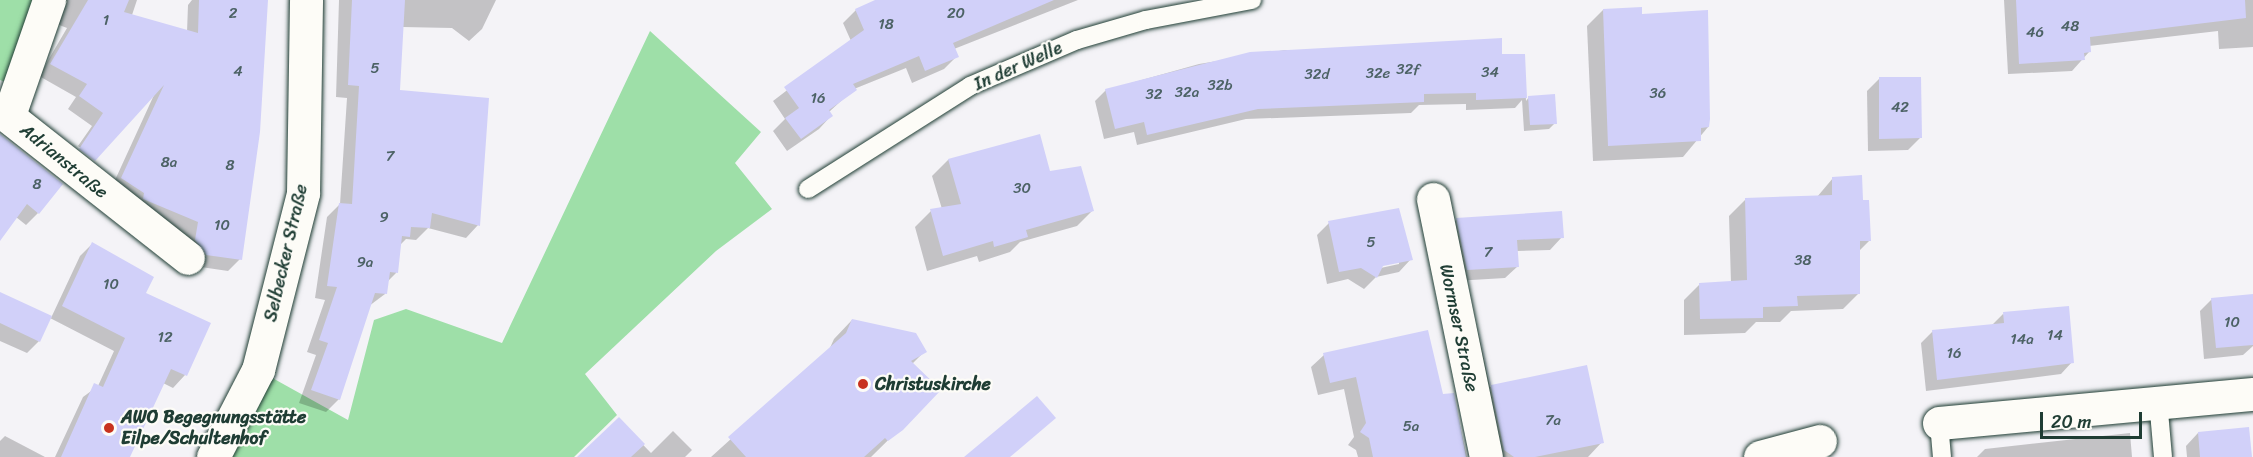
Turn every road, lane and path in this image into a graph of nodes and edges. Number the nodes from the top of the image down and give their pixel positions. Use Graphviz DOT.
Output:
graph roads {
  1 [pos="49,0"];
  2 [pos="306,0"];
  3 [pos="1252,0"];
  4 [pos="5,113"];
  5 [pos="808,189"];
  6 [pos="1433,199"];
  7 [pos="188,258"];
  8 [pos="2253,394"];
  9 [pos="2158,400"];
  10 [pos="1939,423"];
  11 [pos="1820,441"];
  12 [pos="213,457"];
  13 [pos="1486,457"];
  14 [pos="1760,457"];
  15 [pos="1942,457"];
  16 [pos="2163,457"];
  1 -- 4 [label="street, Adrianstraße"];
  2 -- 12 [label="street, Selbecker Straße"];
  3 -- 5 [label="lane, In der Welle"];
  4 -- 7 [label="street, Adrianstraße"];
  6 -- 13 [label="street, Wormser Straße"];
  8 -- 9 [label="street"];
  9 -- 10 [label="street"];
  9 -- 16 [label="lane"];
  10 -- 15 [label="lane"];
  11 -- 14 [label="street"];
}
